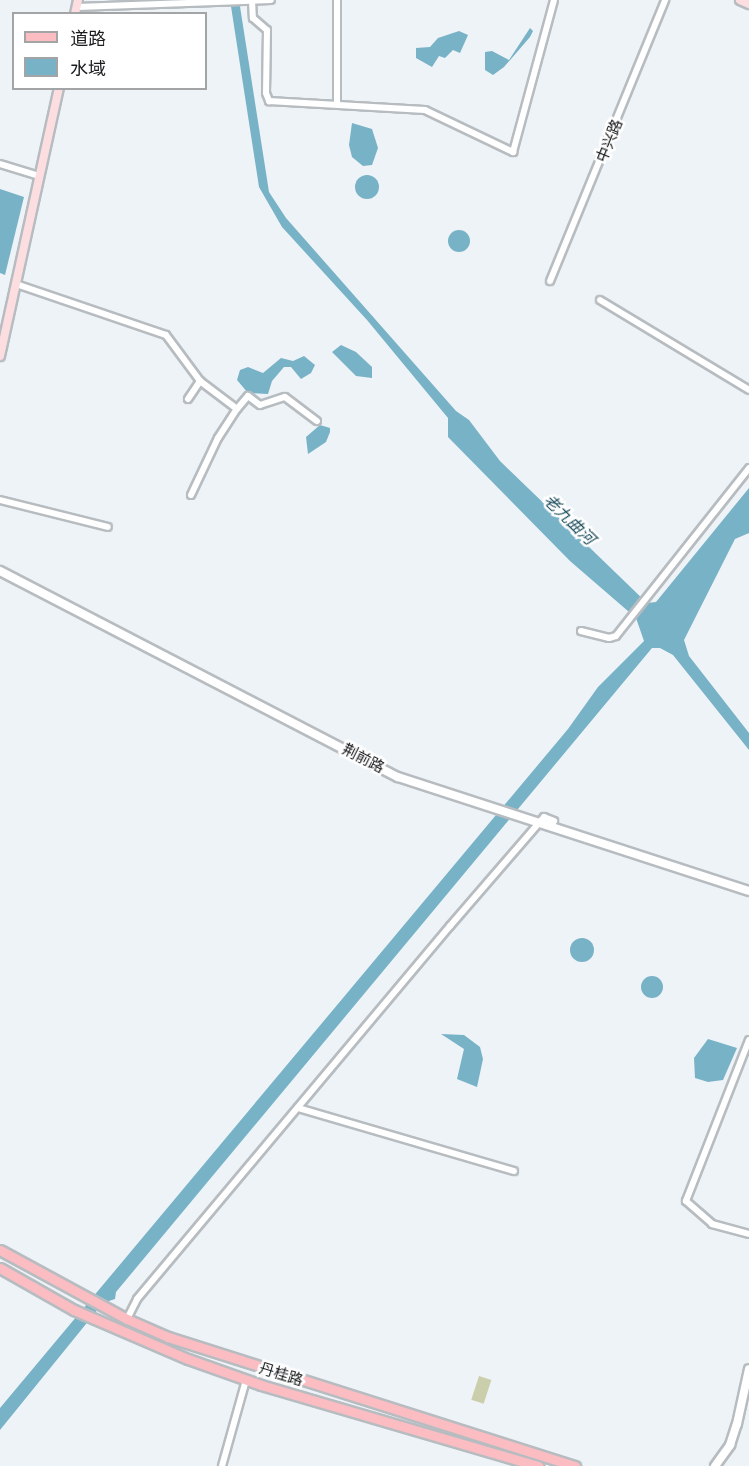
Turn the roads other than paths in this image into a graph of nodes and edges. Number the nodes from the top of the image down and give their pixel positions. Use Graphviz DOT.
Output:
graph roads {
  1 [pos="271,0"];
  2 [pos="337,0"];
  3 [pos="554,0"];
  4 [pos="665,0"];
  5 [pos="740,0"];
  6 [pos="248,1"];
  7 [pos="749,4"];
  8 [pos="77,7"];
  9 [pos="58,90"];
  10 [pos="338,103"];
  11 [pos="0,164"];
  12 [pos="39,176"];
  13 [pos="550,281"];
  14 [pos="16,284"];
  15 [pos="600,300"];
  16 [pos="0,356"];
  17 [pos="200,381"];
  18 [pos="749,390"];
  19 [pos="188,399"];
  20 [pos="237,409"];
  21 [pos="317,421"];
  22 [pos="749,468"];
  23 [pos="191,495"];
  24 [pos="0,500"];
  25 [pos="108,527"];
  26 [pos="0,571"];
  27 [pos="581,631"];
  28 [pos="554,821"];
  29 [pos="538,824"];
  30 [pos="749,891"];
  31 [pos="749,1040"];
  32 [pos="298,1108"];
  33 [pos="514,1171"];
  34 [pos="749,1234"];
  35 [pos="0,1250"];
  36 [pos="0,1268"];
  37 [pos="127,1319"];
  38 [pos="749,1369"];
  39 [pos="246,1380"];
  40 [pos="222,1466"];
  41 [pos="538,1466"];
  42 [pos="575,1466"];
  43 [pos="715,1466"];
  1 -- 6 [label="street"];
  2 -- 10 [label="street"];
  3 -- 10 [label="street"];
  4 -- 13 [label="street, 中兴路"];
  5 -- 7 [label="main road"];
  6 -- 8 [label="street"];
  6 -- 10 [label="street"];
  9 -- 12 [label="main road"];
  11 -- 12 [label="street"];
  12 -- 14 [label="main road"];
  14 -- 16 [label="main road"];
  14 -- 17 [label="street"];
  15 -- 18 [label="street"];
  17 -- 19 [label="street"];
  17 -- 20 [label="street"];
  20 -- 21 [label="street"];
  20 -- 23 [label="street"];
  22 -- 27 [label="street"];
  24 -- 25 [label="street"];
  26 -- 29 [label="street, 荆前路"];
  28 -- 29 [label="street"];
  29 -- 30 [label="street, 荆前路"];
  29 -- 32 [label="street"];
  31 -- 34 [label="street"];
  32 -- 33 [label="street"];
  32 -- 37 [label="street"];
  35 -- 37 [label="main road, 丹桂路"];
  36 -- 39 [label="main road, 丹桂路"];
  37 -- 42 [label="main road, 丹桂路"];
  38 -- 43 [label="street"];
  39 -- 40 [label="street"];
  39 -- 41 [label="main road, 丹桂路"];
}
